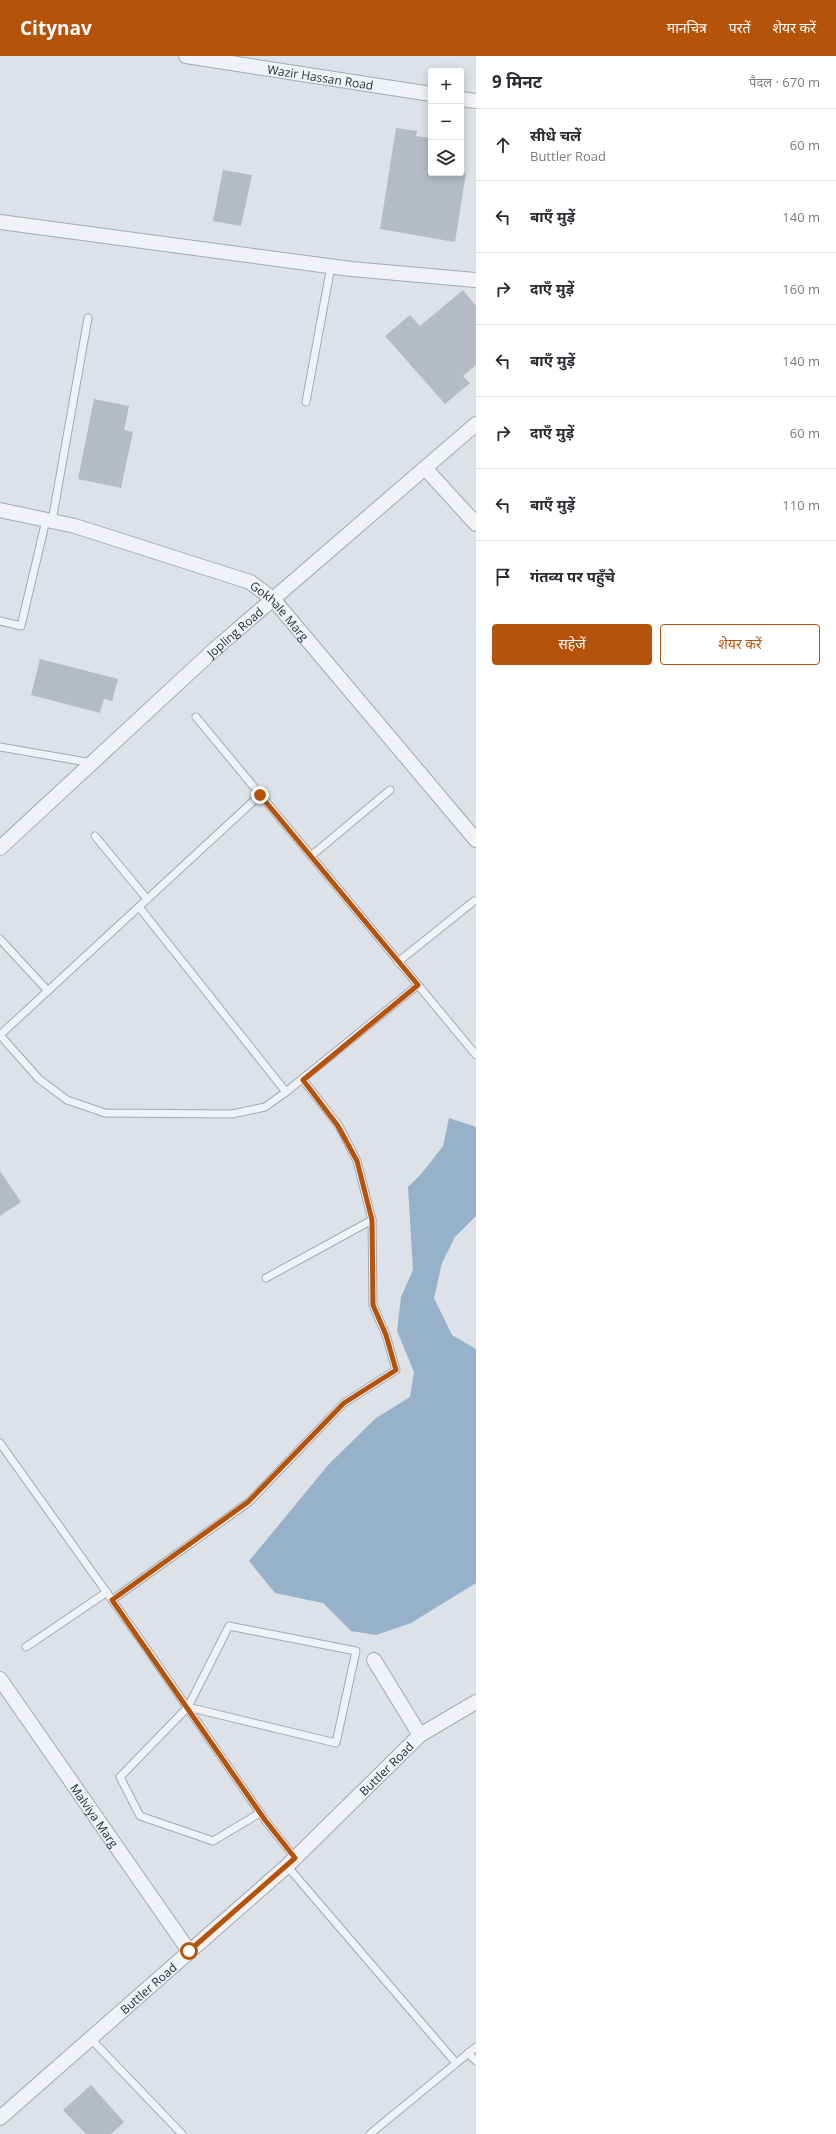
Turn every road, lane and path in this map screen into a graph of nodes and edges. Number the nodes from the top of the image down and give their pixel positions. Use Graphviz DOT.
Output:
graph roads {
  1 [pos="186,56"];
  2 [pos="428,94"];
  3 [pos="464,99"];
  4 [pos="476,101"];
  5 [pos="0,222"];
  6 [pos="331,266"];
  7 [pos="476,280"];
  8 [pos="88,318"];
  9 [pos="306,402"];
  10 [pos="476,424"];
  11 [pos="425,468"];
  12 [pos="0,510"];
  13 [pos="49,521"];
  14 [pos="476,524"];
  15 [pos="273,599"];
  16 [pos="0,621"];
  17 [pos="196,717"];
  18 [pos="0,747"];
  19 [pos="92,763"];
  20 [pos="390,790"];
  21 [pos="260,795"];
  22 [pos="96,836"];
  23 [pos="476,840"];
  24 [pos="0,848"];
  25 [pos="311,856"];
  26 [pos="148,899"];
  27 [pos="474,901"];
  28 [pos="139,907"];
  29 [pos="0,939"];
  30 [pos="398,962"];
  31 [pos="418,985"];
  32 [pos="48,991"];
  33 [pos="0,1035"];
  34 [pos="476,1055"];
  35 [pos="303,1080"];
  36 [pos="286,1092"];
  37 [pos="372,1220"];
  38 [pos="266,1278"];
  39 [pos="0,1443"];
  40 [pos="106,1592"];
  41 [pos="112,1600"];
  42 [pos="26,1647"];
  43 [pos="374,1660"];
  44 [pos="0,1679"];
  45 [pos="476,1702"];
  46 [pos="188,1708"];
  47 [pos="420,1735"];
  48 [pos="260,1813"];
  49 [pos="291,1862"];
  50 [pos="189,1951"];
  51 [pos="90,2038"];
  52 [pos="476,2047"];
  53 [pos="468,2053"];
  54 [pos="476,2061"];
  55 [pos="456,2063"];
  56 [pos="0,2118"];
  57 [pos="182,2134"];
  58 [pos="370,2134"];
  1 -- 2 [label="street, Wazir Hassan Road"];
  3 -- 4 [label="street"];
  5 -- 6 [label="street"];
  6 -- 7 [label="street"];
  6 -- 9 [label="lane"];
  8 -- 13 [label="lane"];
  10 -- 11 [label="street, Jopling Road"];
  11 -- 14 [label="street"];
  11 -- 15 [label="street, Jopling Road"];
  12 -- 13 [label="street, Gokhale Marg"];
  13 -- 15 [label="street, Gokhale Marg"];
  13 -- 16 [label="lane"];
  15 -- 19 [label="street, Jopling Road"];
  15 -- 23 [label="street, Gokhale Marg"];
  17 -- 21 [label="lane"];
  18 -- 19 [label="lane"];
  19 -- 24 [label="street, Jopling Road"];
  20 -- 25 [label="lane"];
  21 -- 25 [label="lane"];
  21 -- 26 [label="lane"];
  22 -- 26 [label="lane"];
  25 -- 30 [label="lane"];
  26 -- 28 [label="lane"];
  27 -- 30 [label="lane"];
  28 -- 32 [label="lane"];
  28 -- 36 [label="lane"];
  29 -- 32 [label="lane"];
  30 -- 31 [label="lane"];
  31 -- 34 [label="lane"];
  31 -- 35 [label="lane"];
  32 -- 33 [label="lane"];
  33 -- 36 [label="lane"];
  35 -- 36 [label="lane"];
  35 -- 37 [label="lane"];
  37 -- 38 [label="lane"];
  37 -- 41 [label="lane"];
  39 -- 40 [label="lane"];
  40 -- 41 [label="lane"];
  40 -- 42 [label="lane"];
  41 -- 46 [label="lane"];
  43 -- 47 [label="street"];
  44 -- 50 [label="street, Malviya Marg"];
  45 -- 47 [label="street, Buttler Road"];
  46 -- 46 [label="lane"];
  46 -- 48 [label="lane"];
  46 -- 48 [label="lane"];
  47 -- 49 [label="street, Buttler Road"];
  48 -- 49 [label="lane"];
  49 -- 50 [label="street, Buttler Road"];
  49 -- 55 [label="lane"];
  50 -- 51 [label="street, Buttler Road"];
  51 -- 56 [label="street, Buttler Road"];
  51 -- 57 [label="lane"];
  52 -- 53 [label="lane"];
  53 -- 54 [label="lane"];
  53 -- 55 [label="lane"];
  55 -- 58 [label="lane"];
}
